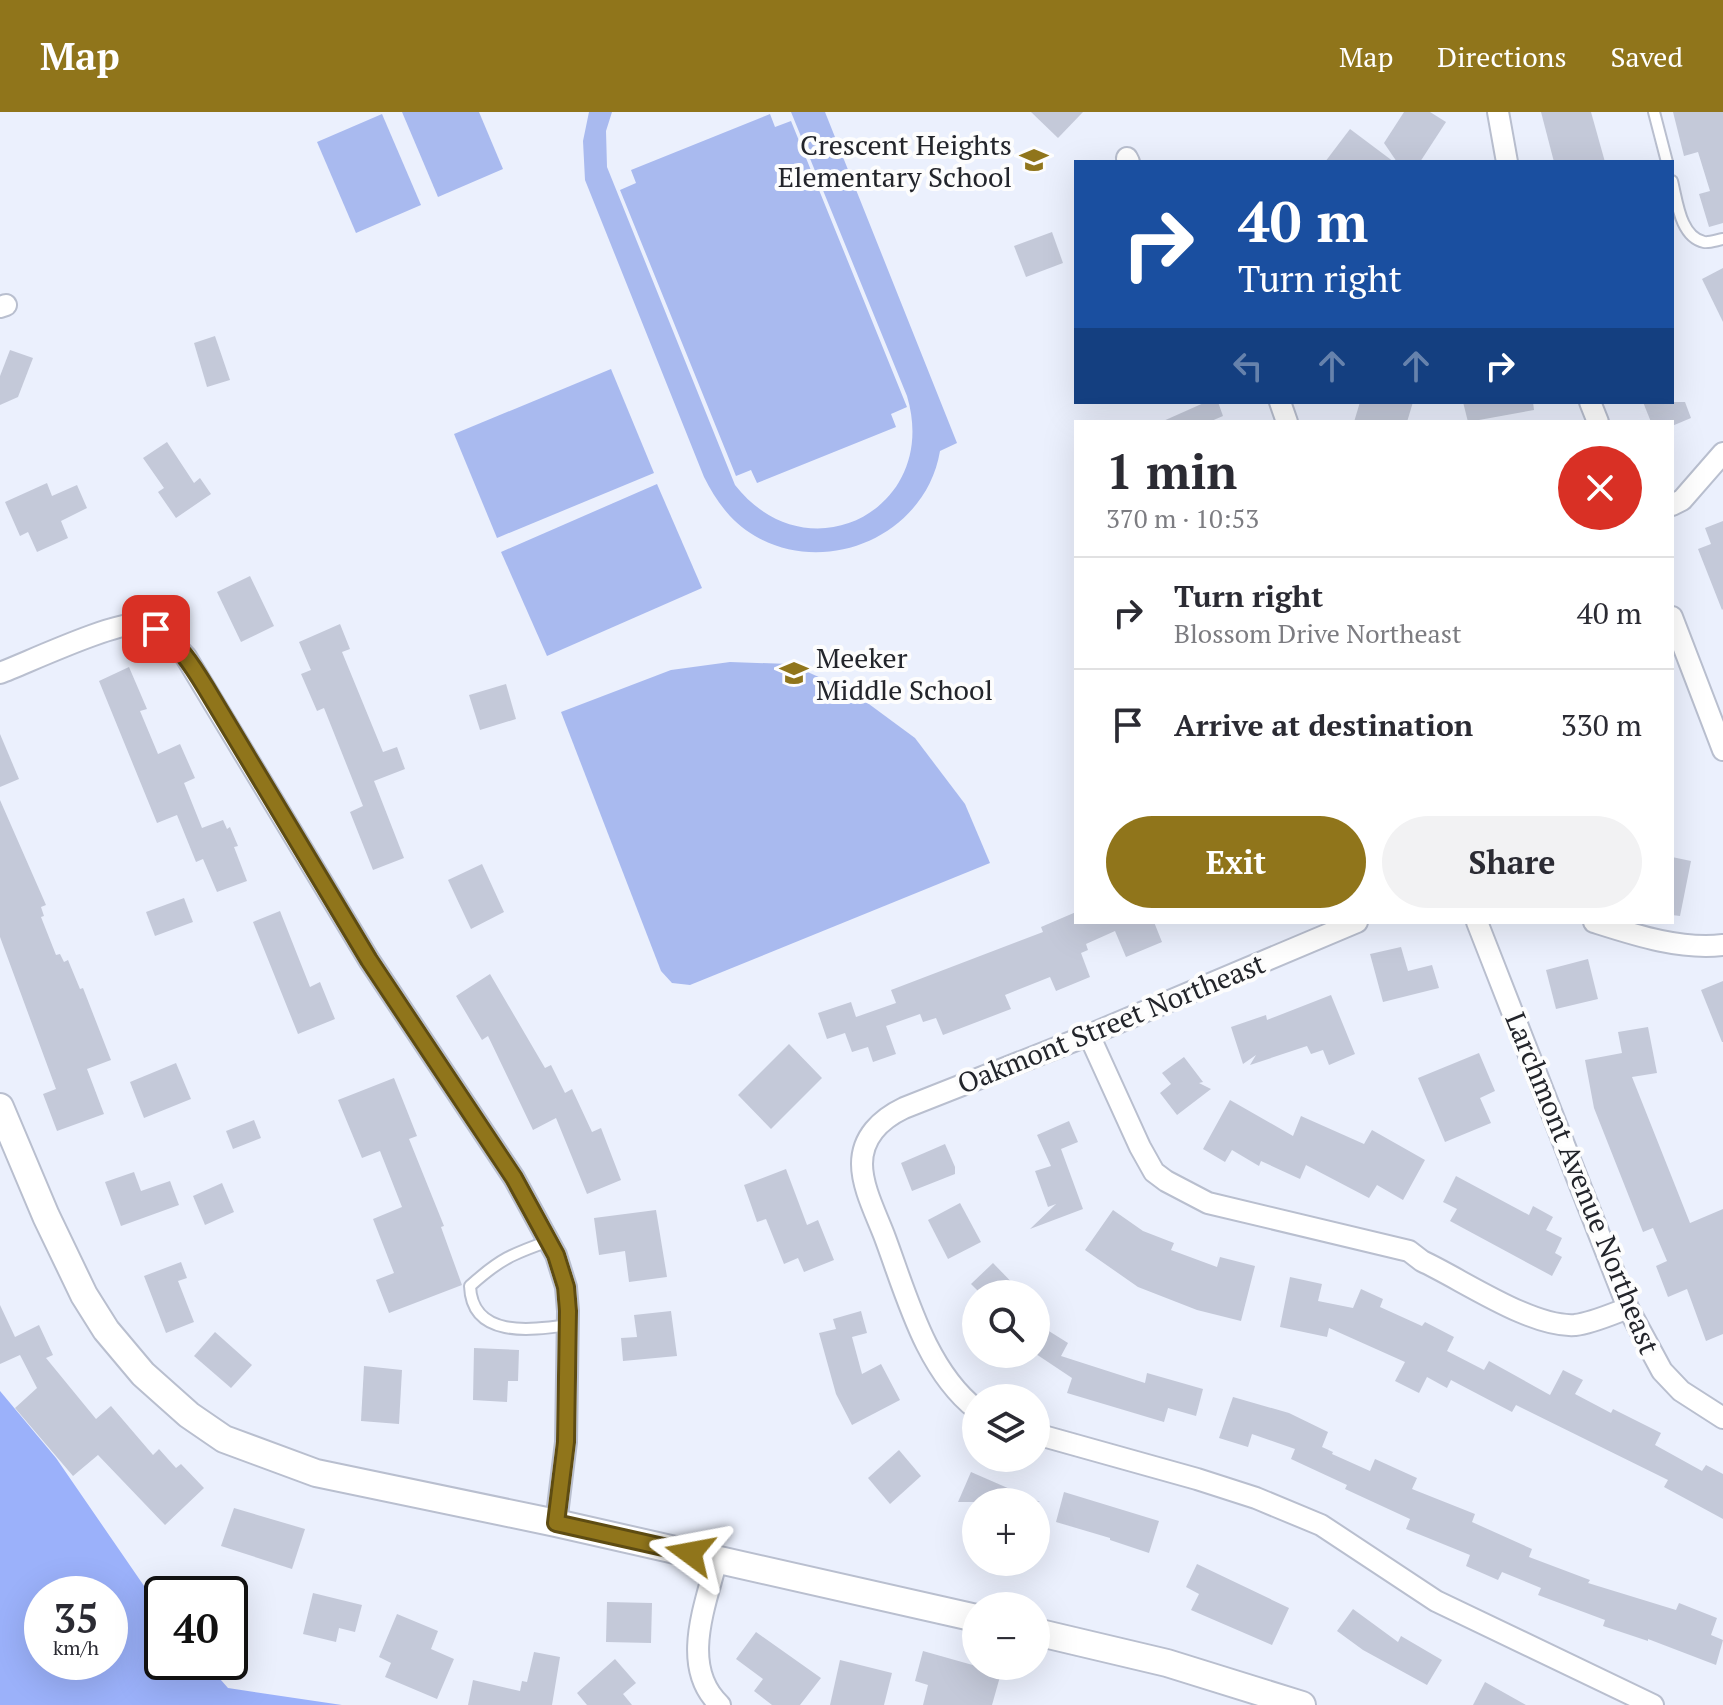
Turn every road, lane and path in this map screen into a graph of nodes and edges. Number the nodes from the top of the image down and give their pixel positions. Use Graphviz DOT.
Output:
graph roads {
  1 [pos="1498,112"];
  2 [pos="1654,112"];
  3 [pos="1507,160"];
  4 [pos="1666,160"];
  5 [pos="1674,188"];
  6 [pos="1723,239"];
  7 [pos="1723,453"];
  8 [pos="1674,504"];
  9 [pos="1674,622"];
  10 [pos="0,673"];
  11 [pos="1723,750"];
  12 [pos="1352,924"];
  13 [pos="1478,924"];
  14 [pos="1600,924"];
  15 [pos="1723,945"];
  16 [pos="1089,1035"];
  17 [pos="0,1107"];
  18 [pos="549,1241"];
  19 [pos="1628,1308"];
  20 [pos="568,1325"];
  21 [pos="962,1393"];
  22 [pos="1723,1418"];
  23 [pos="1050,1438"];
  24 [pos="556,1523"];
  25 [pos="717,1559"];
  26 [pos="962,1615"];
  27 [pos="1050,1635"];
  28 [pos="720,1705"];
  29 [pos="1302,1705"];
  30 [pos="1653,1705"];
  1 -- 3 [label="street"];
  2 -- 4 [label="lane"];
  5 -- 6 [label="lane"];
  7 -- 8 [label="street"];
  9 -- 11 [label="street"];
  10 -- 18 [label="street"];
  12 -- 16 [label="street, Oakmont Street Northeast"];
  13 -- 19 [label="street, Larchmont Avenue Northeast"];
  14 -- 15 [label="street"];
  16 -- 19 [label="street"];
  16 -- 21 [label="street, Oakmont Street Northeast"];
  17 -- 24 [label="street"];
  18 -- 20 [label="street"];
  18 -- 20 [label="lane"];
  19 -- 22 [label="street, Larchmont Avenue Northeast"];
  20 -- 24 [label="street"];
  23 -- 30 [label="street"];
  24 -- 25 [label="street"];
  25 -- 26 [label="street"];
  25 -- 28 [label="street"];
  27 -- 29 [label="street"];
}
